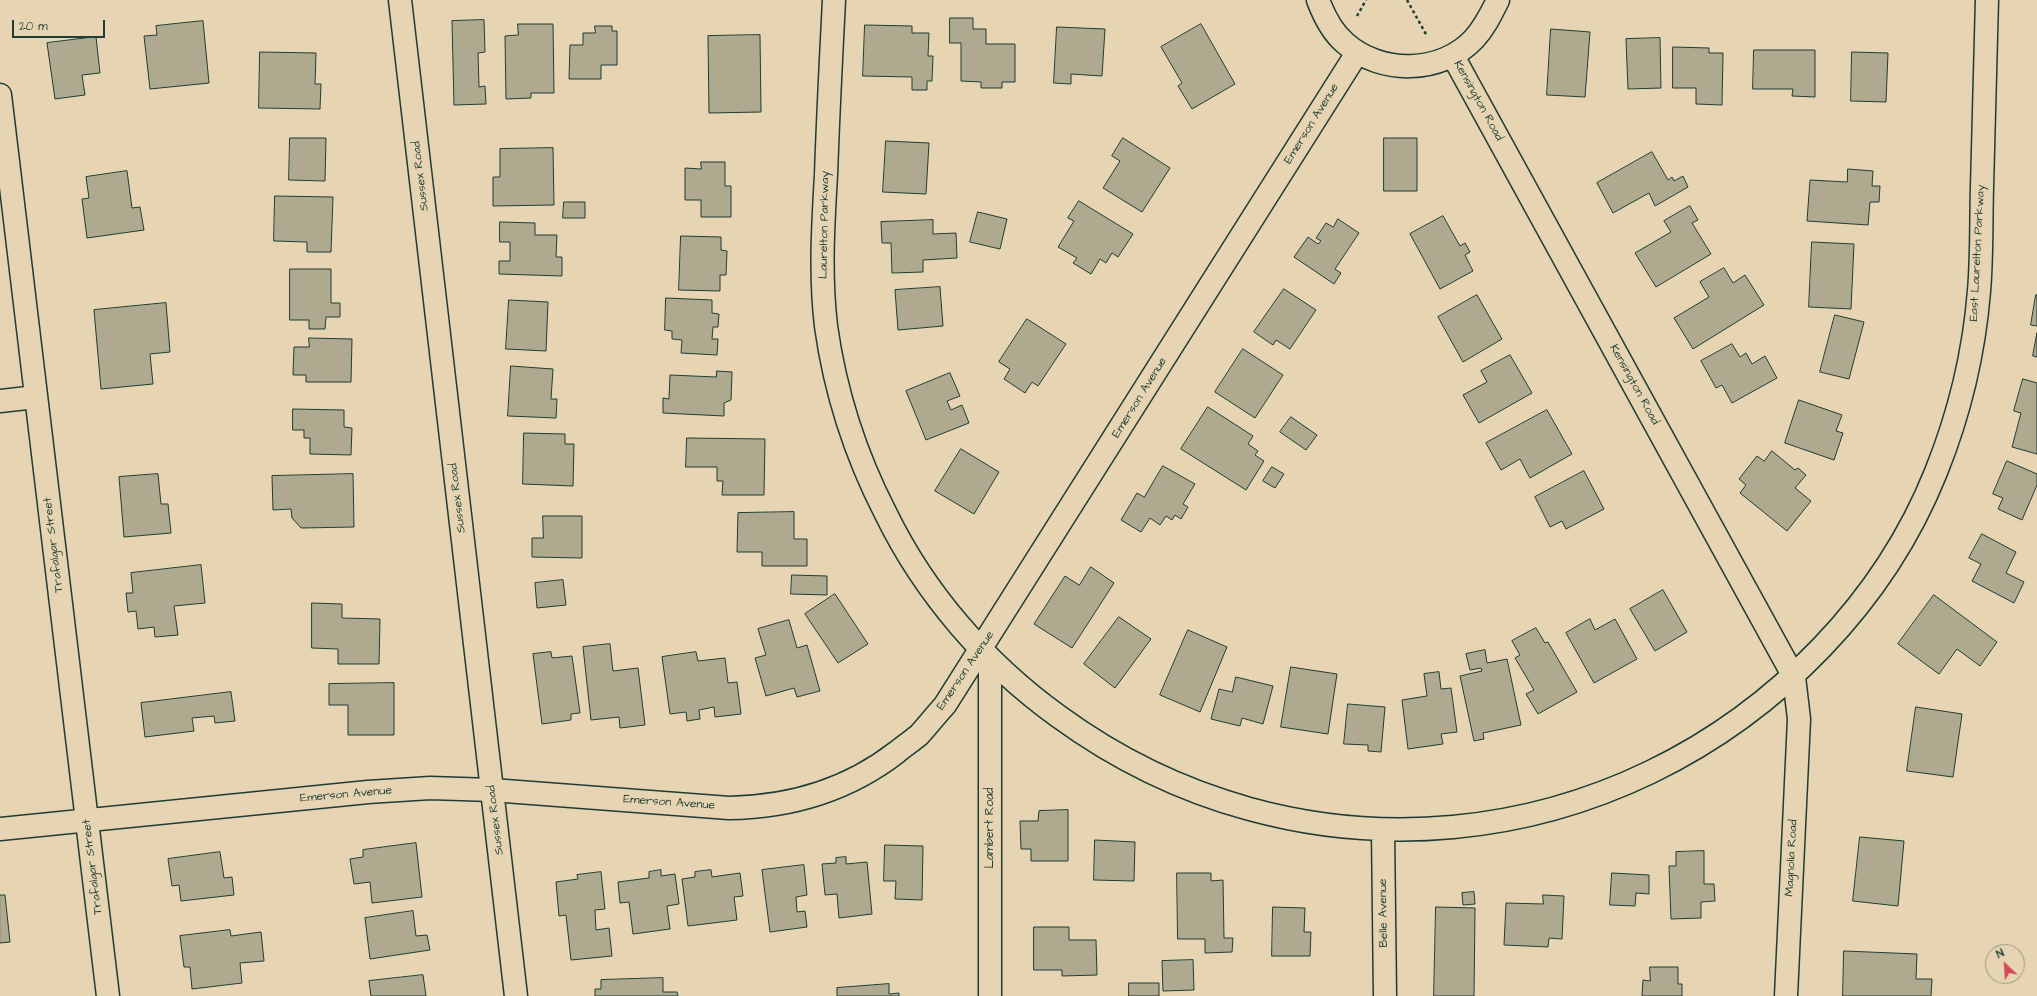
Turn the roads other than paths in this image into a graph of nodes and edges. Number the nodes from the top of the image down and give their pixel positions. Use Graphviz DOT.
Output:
graph roads {
  1 [pos="400,0"];
  2 [pos="834,0"];
  3 [pos="1318,0"];
  4 [pos="1498,0"];
  5 [pos="1987,0"];
  6 [pos="1357,53"];
  7 [pos="1447,58"];
  8 [pos="0,95"];
  9 [pos="36,397"];
  10 [pos="0,401"];
  11 [pos="986,654"];
  12 [pos="1794,677"];
  13 [pos="1798,719"];
  14 [pos="492,790"];
  15 [pos="87,821"];
  16 [pos="0,829"];
  17 [pos="1383,830"];
  18 [pos="108,996"];
  19 [pos="516,996"];
  20 [pos="990,996"];
  21 [pos="1385,996"];
  22 [pos="1786,996"];
  1 -- 14 [label="street, Sussex Road"];
  2 -- 11 [label="street, Laurelton Parkway"];
  3 -- 6 [label="street"];
  4 -- 7 [label="street"];
  5 -- 12 [label="street, East Laurelton Parkway"];
  6 -- 7 [label="street"];
  6 -- 11 [label="street, Emerson Avenue"];
  7 -- 12 [label="street, Kensington Road"];
  8 -- 9 [label="street, Trafalgar Street"];
  9 -- 10 [label="street"];
  9 -- 15 [label="street, Trafalgar Street"];
  11 -- 14 [label="street, Emerson Avenue"];
  11 -- 17 [label="street, Laurelton Parkway"];
  11 -- 20 [label="street, Lambert Road"];
  12 -- 13 [label="street, Kensington Road"];
  12 -- 17 [label="street, East Laurelton Parkway"];
  13 -- 22 [label="street, Magnolia Road"];
  14 -- 15 [label="street, Emerson Avenue"];
  14 -- 19 [label="street, Sussex Road"];
  15 -- 16 [label="street, Emerson Avenue"];
  15 -- 18 [label="street, Trafalgar Street"];
  17 -- 21 [label="street, Belle Avenue"];
}
